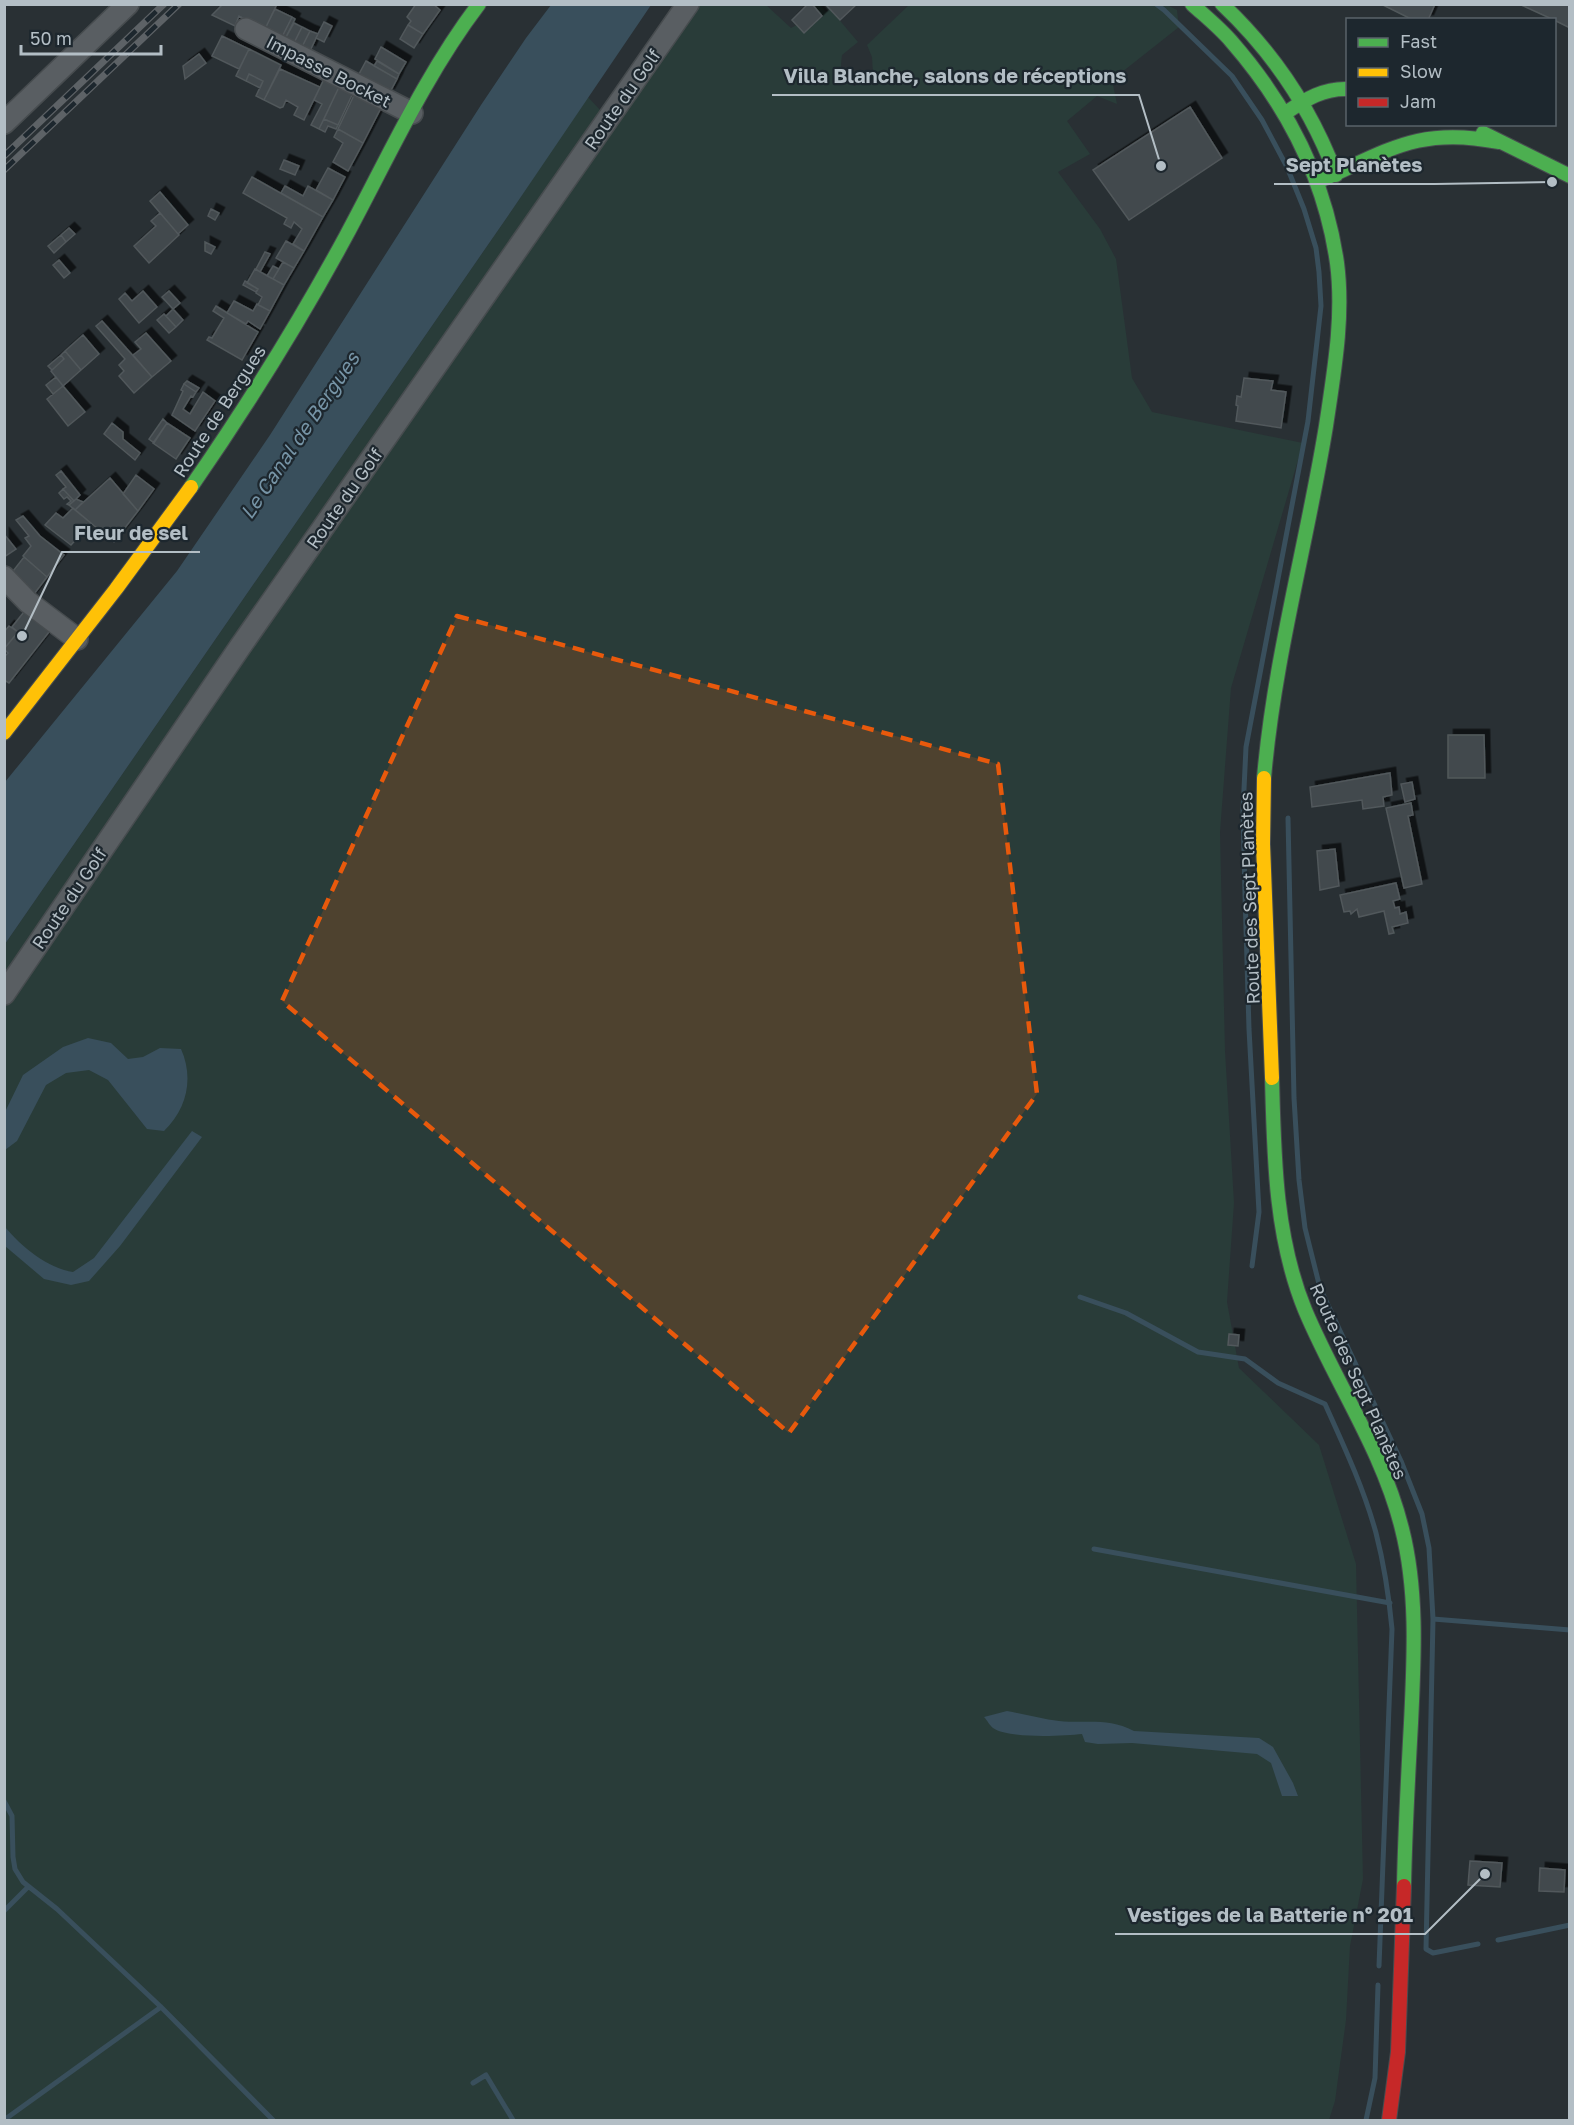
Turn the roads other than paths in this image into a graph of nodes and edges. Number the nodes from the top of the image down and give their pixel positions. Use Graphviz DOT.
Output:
graph roads {
  1 [pos="128,4"];
  2 [pos="688,4"];
  3 [pos="1192,4"];
  4 [pos="1222,4"];
  5 [pos="484,8"];
  6 [pos="246,29"];
  7 [pos="1346,89"];
  8 [pos="1303,101"];
  9 [pos="412,113"];
  10 [pos="1285,113"];
  11 [pos="4,123"];
  12 [pos="1471,126"];
  13 [pos="1498,142"];
  14 [pos="1336,174"];
  15 [pos="1569,176"];
  16 [pos="1319,182"];
  17 [pos="1340,189"];
  18 [pos="1351,342"];
  19 [pos="1311,516"];
  20 [pos="5,578"];
  21 [pos="77,639"];
  22 [pos="4,733"];
  23 [pos="4,994"];
  24 [pos="1389,2121"];
  1 -- 11 [label="street"];
  2 -- 23 [label="street, Route du Golf"];
  3 -- 10 [label="main road, Route des Sept Planètes"];
  4 -- 8 [label="main road"];
  5 -- 9 [label="main road, Route de Bergues"];
  6 -- 9 [label="street, Impasse Bocket"];
  7 -- 8 [label="main road"];
  8 -- 10 [label="main road"];
  8 -- 14 [label="main road"];
  9 -- 21 [label="main road, Route de Bergues"];
  10 -- 16 [label="main road, Route des Sept Planètes"];
  12 -- 13 [label="main road"];
  13 -- 14 [label="main road"];
  13 -- 15 [label="main road"];
  14 -- 16 [label="main road"];
  14 -- 17 [label="main road"];
  16 -- 19 [label="main road, Route des Sept Planètes"];
  18 -- 19 [label="main road, Route des Sept Planètes"];
  19 -- 24 [label="main road, Route des Sept Planètes"];
  20 -- 21 [label="street"];
  21 -- 22 [label="main road, Route de Bergues"];
}
